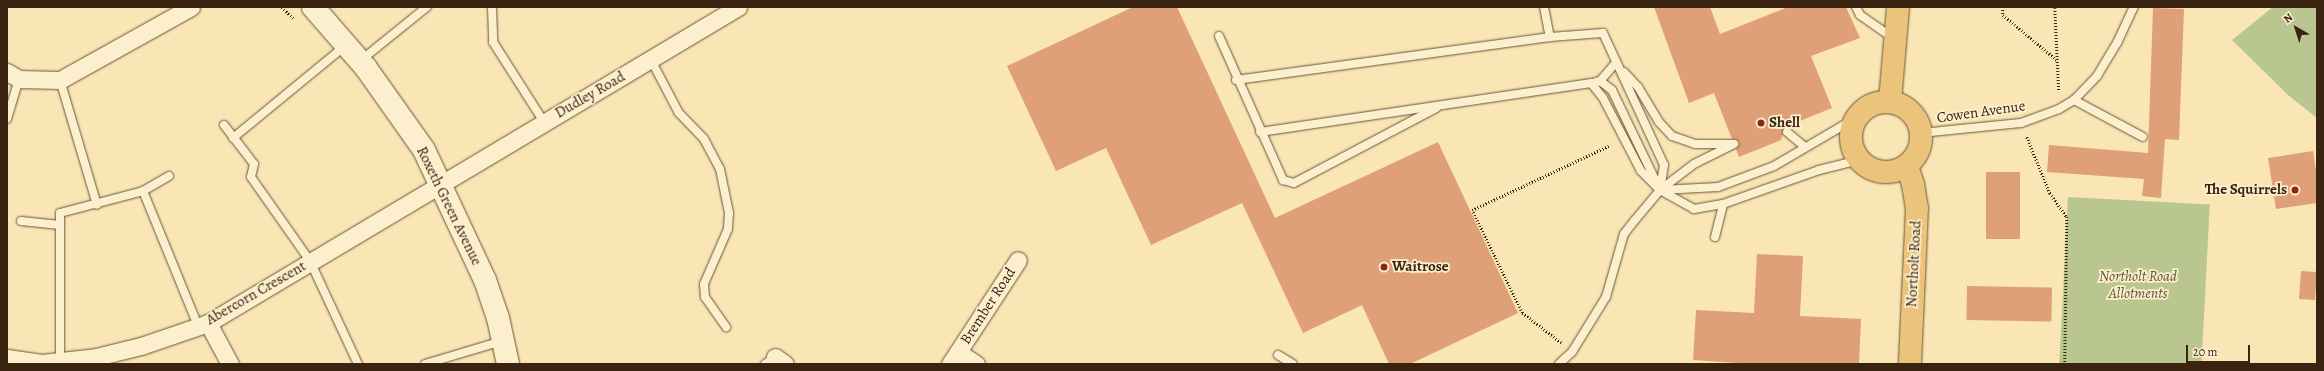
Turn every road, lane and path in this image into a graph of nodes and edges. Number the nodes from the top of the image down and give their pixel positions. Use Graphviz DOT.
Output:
graph roads {
  1 [pos="191,7"];
  2 [pos="282,7"];
  3 [pos="313,7"];
  4 [pos="427,7"];
  5 [pos="492,7"];
  6 [pos="738,7"];
  7 [pos="1544,7"];
  8 [pos="1856,7"];
  9 [pos="1898,7"];
  10 [pos="2003,7"];
  11 [pos="2134,7"];
  12 [pos="2055,8"];
  13 [pos="298,25"];
  14 [pos="1219,36"];
  15 [pos="1550,37"];
  16 [pos="1896,40"];
  17 [pos="352,53"];
  18 [pos="651,60"];
  19 [pos="2058,61"];
  20 [pos="1618,65"];
  21 [pos="13,76"];
  22 [pos="60,80"];
  23 [pos="1236,80"];
  24 [pos="1600,81"];
  25 [pos="1591,83"];
  26 [pos="2074,100"];
  27 [pos="1890,101"];
  28 [pos="1441,105"];
  29 [pos="2059,109"];
  30 [pos="7,119"];
  31 [pos="1854,120"];
  32 [pos="544,122"];
  33 [pos="2021,123"];
  34 [pos="224,126"];
  35 [pos="1260,132"];
  36 [pos="1787,132"];
  37 [pos="1921,134"];
  38 [pos="2143,137"];
  39 [pos="234,138"];
  40 [pos="1625,138"];
  41 [pos="1805,147"];
  42 [pos="1859,160"];
  43 [pos="1907,166"];
  44 [pos="169,176"];
  45 [pos="440,183"];
  46 [pos="1660,190"];
  47 [pos="143,191"];
  48 [pos="1723,204"];
  49 [pos="97,205"];
  50 [pos="21,221"];
  51 [pos="60,225"];
  52 [pos="1715,237"];
  53 [pos="1018,260"];
  54 [pos="310,262"];
  55 [pos="203,325"];
  56 [pos="726,327"];
  57 [pos="1554,338"];
  58 [pos="503,341"];
  59 [pos="1278,354"];
  60 [pos="7,358"];
  61 [pos="954,358"];
  62 [pos="54,362"];
  63 [pos="230,364"];
  64 [pos="358,364"];
  65 [pos="425,364"];
  66 [pos="508,364"];
  67 [pos="976,364"];
  68 [pos="1293,364"];
  69 [pos="1560,364"];
  70 [pos="1910,364"];
  71 [pos="2065,364"];
  1 -- 22 [label="street"];
  2 -- 13 [label="path"];
  3 -- 17 [label="street, Roxeth Green Avenue"];
  4 -- 17 [label="lane"];
  5 -- 32 [label="lane"];
  6 -- 18 [label="street, Dudley Road"];
  7 -- 15 [label="lane"];
  8 -- 16 [label="lane"];
  9 -- 16 [label="main road"];
  10 -- 19 [label="path"];
  11 -- 26 [label="lane, Cowen Avenue"];
  12 -- 19 [label="path"];
  14 -- 23 [label="lane"];
  15 -- 20 [label="lane"];
  15 -- 23 [label="lane"];
  16 -- 27 [label="main road"];
  17 -- 39 [label="lane"];
  17 -- 45 [label="street, Roxeth Green Avenue"];
  18 -- 32 [label="street, Dudley Road"];
  18 -- 56 [label="lane"];
  19 -- 29 [label="path"];
  20 -- 24 [label="lane"];
  20 -- 46 [label="lane"];
  20 -- 46 [label="lane"];
  21 -- 22 [label="street"];
  21 -- 30 [label="lane"];
  22 -- 49 [label="lane"];
  23 -- 35 [label="lane"];
  24 -- 25 [label="lane"];
  24 -- 46 [label="lane"];
  25 -- 28 [label="lane"];
  25 -- 40 [label="lane"];
  26 -- 29 [label="lane, Cowen Avenue"];
  26 -- 38 [label="lane"];
  27 -- 31 [label="main road"];
  27 -- 37 [label="main road"];
  28 -- 35 [label="lane"];
  28 -- 35 [label="lane"];
  29 -- 33 [label="lane, Cowen Avenue"];
  31 -- 41 [label="lane"];
  31 -- 42 [label="main road"];
  32 -- 45 [label="street, Dudley Road"];
  33 -- 37 [label="lane, Cowen Avenue"];
  33 -- 71 [label="path"];
  34 -- 39 [label="lane"];
  36 -- 41 [label="lane"];
  37 -- 43 [label="main road"];
  39 -- 54 [label="lane"];
  40 -- 46 [label="lane"];
  40 -- 57 [label="path"];
  41 -- 46 [label="lane"];
  42 -- 43 [label="main road"];
  42 -- 48 [label="lane"];
  43 -- 70 [label="main road, Northolt Road"];
  44 -- 47 [label="lane"];
  45 -- 54 [label="street, Abercorn Crescent"];
  45 -- 58 [label="street, Roxeth Green Avenue"];
  46 -- 48 [label="lane"];
  46 -- 69 [label="lane"];
  47 -- 49 [label="lane"];
  47 -- 55 [label="lane"];
  48 -- 52 [label="lane"];
  49 -- 51 [label="lane"];
  50 -- 51 [label="lane"];
  51 -- 62 [label="lane"];
  53 -- 61 [label="street, Brember Road"];
  54 -- 55 [label="street, Abercorn Crescent"];
  54 -- 64 [label="lane"];
  55 -- 62 [label="street, Abercorn Crescent"];
  55 -- 63 [label="street"];
  58 -- 65 [label="lane"];
  58 -- 66 [label="street, Roxeth Green Avenue"];
  59 -- 68 [label="lane"];
  60 -- 62 [label="street, Abercorn Crescent"];
  61 -- 67 [label="street, Brember Road"];
}
